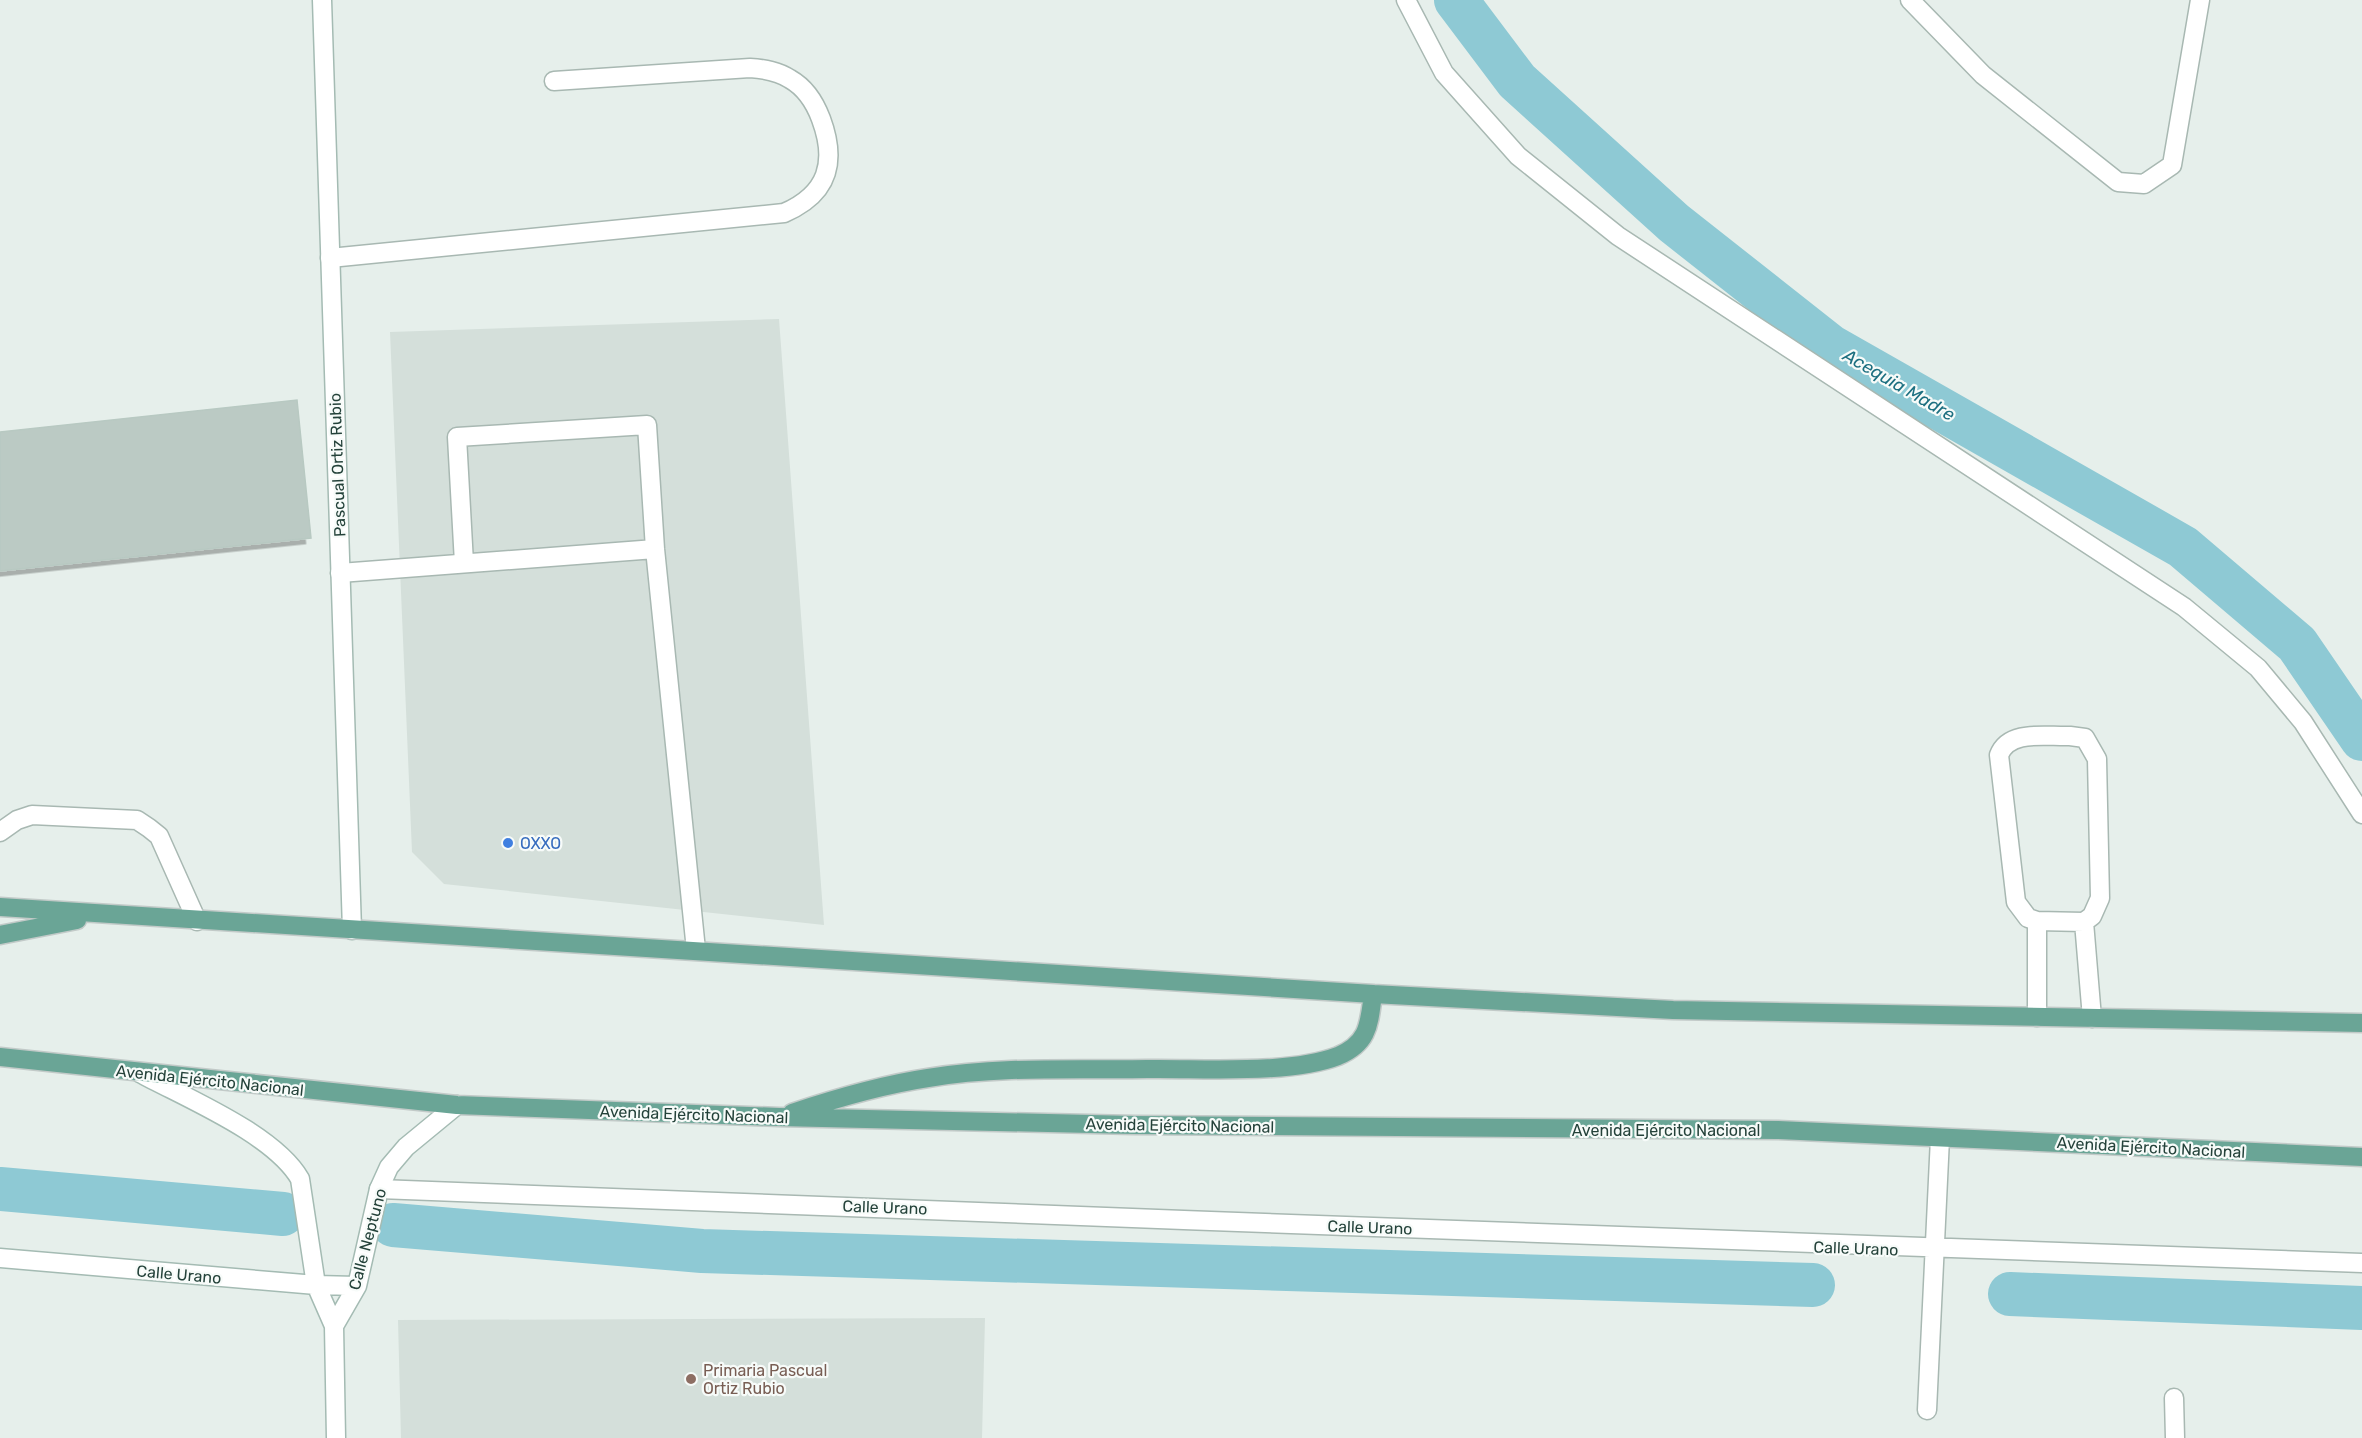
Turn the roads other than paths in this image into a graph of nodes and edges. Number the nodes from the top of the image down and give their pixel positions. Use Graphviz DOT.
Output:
graph roads {
  1 [pos="322,0"];
  2 [pos="1406,0"];
  3 [pos="1910,0"];
  4 [pos="2200,0"];
  5 [pos="554,81"];
  6 [pos="330,258"];
  7 [pos="655,549"];
  8 [pos="464,563"];
  9 [pos="340,573"];
  10 [pos="2362,814"];
  11 [pos="0,832"];
  12 [pos="0,907"];
  13 [pos="100,915"];
  14 [pos="197,921"];
  15 [pos="2037,921"];
  16 [pos="2084,922"];
  17 [pos="352,930"];
  18 [pos="0,935"];
  19 [pos="696,950"];
  20 [pos="1373,994"];
  21 [pos="2037,1017"];
  22 [pos="2092,1018"];
  23 [pos="2362,1023"];
  24 [pos="0,1057"];
  25 [pos="140,1073"];
  26 [pos="457,1105"];
  27 [pos="779,1117"];
  28 [pos="1940,1138"];
  29 [pos="2362,1157"];
  30 [pos="379,1190"];
  31 [pos="1933,1251"];
  32 [pos="0,1258"];
  33 [pos="2362,1263"];
  34 [pos="316,1286"];
  35 [pos="357,1286"];
  36 [pos="334,1326"];
  37 [pos="2174,1398"];
  38 [pos="1927,1410"];
  39 [pos="336,1438"];
  40 [pos="2175,1438"];
  1 -- 6 [label="street, Pascual Ortiz Rubio"];
  2 -- 10 [label="street"];
  3 -- 4 [label="street"];
  5 -- 6 [label="street"];
  6 -- 9 [label="street, Pascual Ortiz Rubio"];
  7 -- 8 [label="street"];
  7 -- 8 [label="street"];
  7 -- 19 [label="street"];
  8 -- 9 [label="street"];
  9 -- 17 [label="street, Pascual Ortiz Rubio"];
  11 -- 14 [label="street"];
  12 -- 13 [label="main road"];
  13 -- 14 [label="main road"];
  13 -- 18 [label="main road"];
  14 -- 17 [label="main road"];
  15 -- 16 [label="street"];
  15 -- 16 [label="street"];
  15 -- 21 [label="street"];
  16 -- 22 [label="street"];
  17 -- 19 [label="main road"];
  19 -- 20 [label="main road"];
  20 -- 21 [label="main road"];
  20 -- 27 [label="main road"];
  21 -- 22 [label="main road"];
  22 -- 23 [label="main road"];
  24 -- 25 [label="main road, Avenida Ejército Nacional"];
  25 -- 26 [label="main road, Avenida Ejército Nacional"];
  25 -- 34 [label="street"];
  26 -- 27 [label="main road, Avenida Ejército Nacional"];
  26 -- 30 [label="street, Calle Neptuno"];
  27 -- 28 [label="main road, Avenida Ejército Nacional"];
  28 -- 29 [label="main road, Avenida Ejército Nacional"];
  28 -- 31 [label="street"];
  30 -- 31 [label="street, Calle Urano"];
  30 -- 35 [label="street, Calle Neptuno"];
  31 -- 33 [label="street, Calle Urano"];
  31 -- 38 [label="street"];
  32 -- 34 [label="street, Calle Urano"];
  34 -- 35 [label="street, Calle Urano"];
  34 -- 36 [label="street"];
  35 -- 36 [label="street, Calle Neptuno"];
  36 -- 39 [label="street"];
  37 -- 40 [label="street"];
}
